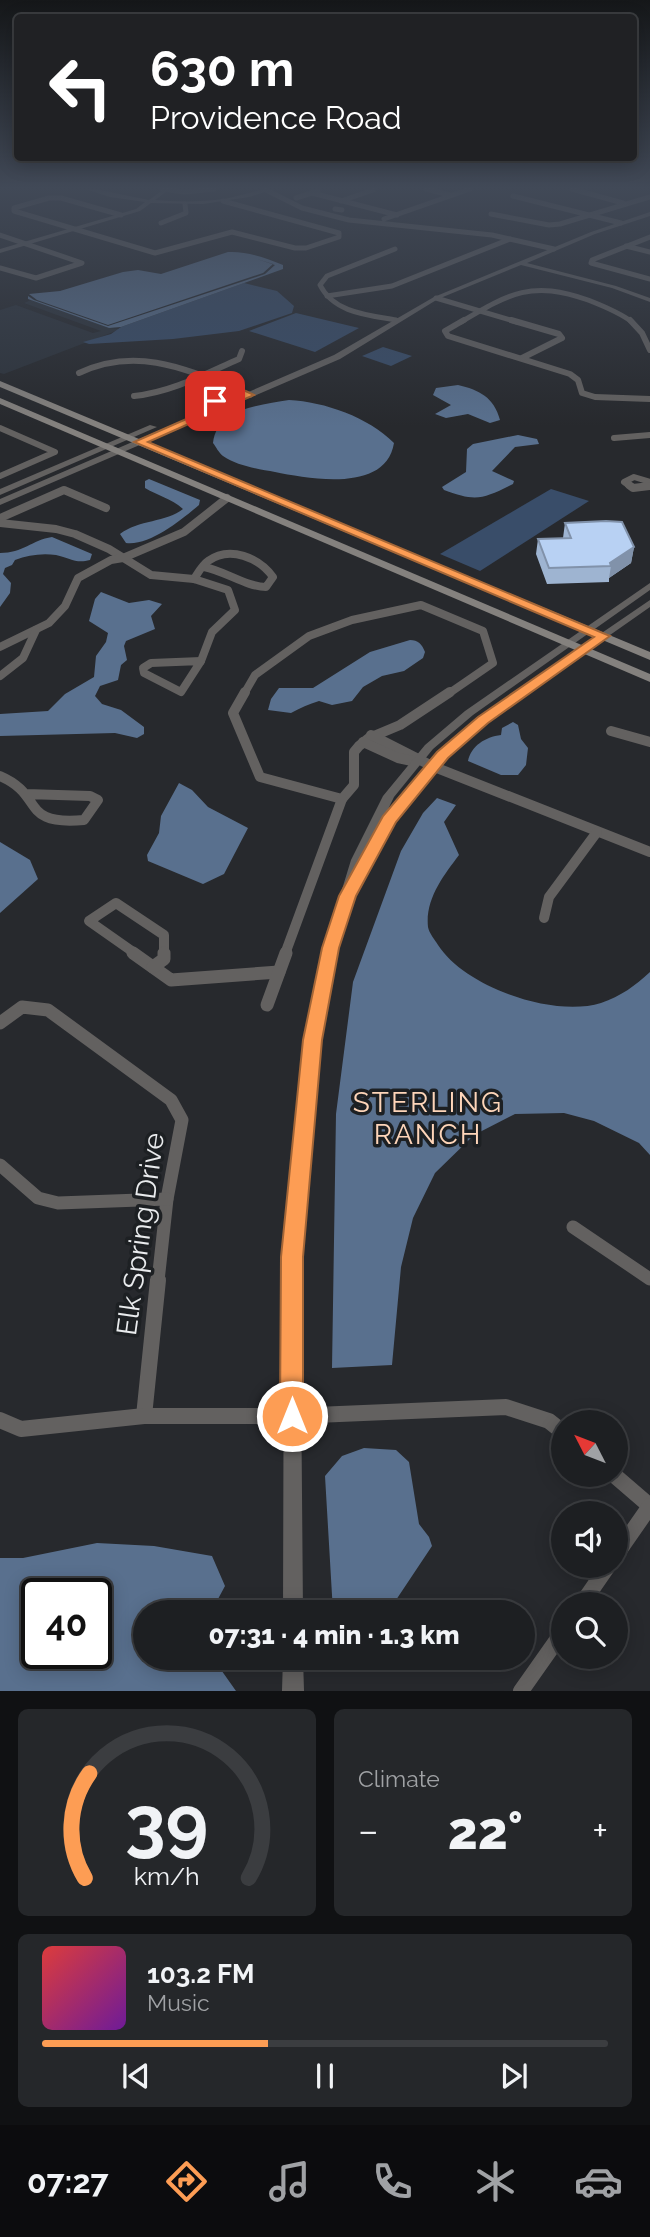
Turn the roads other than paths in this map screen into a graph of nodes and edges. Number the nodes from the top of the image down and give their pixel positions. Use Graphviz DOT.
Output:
graph roads {
  1 [pos="0,268"];
  2 [pos="67,268"];
  3 [pos="347,268"];
  4 [pos="437,268"];
  5 [pos="509,268"];
  6 [pos="540,268"];
  7 [pos="610,268"];
  8 [pos="650,279"];
  9 [pos="327,296"];
  10 [pos="436,299"];
  11 [pos="650,300"];
  12 [pos="481,311"];
  13 [pos="393,322"];
  14 [pos="650,350"];
  15 [pos="243,351"];
  16 [pos="522,358"];
  17 [pos="79,373"];
  18 [pos="200,376"];
  19 [pos="0,384"];
  20 [pos="239,391"];
  21 [pos="250,395"];
  22 [pos="134,396"];
  23 [pos="650,399"];
  24 [pos="0,401"];
  25 [pos="0,428"];
  26 [pos="650,435"];
  27 [pos="128,438"];
  28 [pos="614,438"];
  29 [pos="139,442"];
  30 [pos="107,446"];
  31 [pos="118,452"];
  32 [pos="0,476"];
  33 [pos="647,486"];
  34 [pos="247,488"];
  35 [pos="0,492"];
  36 [pos="650,496"];
  37 [pos="227,498"];
  38 [pos="0,502"];
  39 [pos="106,508"];
  40 [pos="0,520"];
  41 [pos="123,558"];
  42 [pos="204,567"];
  43 [pos="194,579"];
  44 [pos="650,586"];
  45 [pos="650,603"];
  46 [pos="589,630"];
  47 [pos="36,631"];
  48 [pos="603,636"];
  49 [pos="570,643"];
  50 [pos="0,647"];
  51 [pos="584,649"];
  52 [pos="650,656"];
  53 [pos="201,661"];
  54 [pos="0,676"];
  55 [pos="650,678"];
  56 [pos="611,731"];
  57 [pos="367,738"];
  58 [pos="650,741"];
  59 [pos="416,761"];
  60 [pos="432,766"];
  61 [pos="0,776"];
  62 [pos="26,794"];
  63 [pos="342,799"];
  64 [pos="597,832"];
  65 [pos="650,852"];
  66 [pos="347,896"];
  67 [pos="544,918"];
  68 [pos="153,967"];
  69 [pos="278,972"];
  70 [pos="267,1005"];
  71 [pos="0,1023"];
  72 [pos="0,1166"];
  73 [pos="167,1199"];
  74 [pos="573,1227"];
  75 [pos="650,1279"];
  76 [pos="144,1416"];
  77 [pos="292,1416"];
  78 [pos="0,1420"];
  79 [pos="551,1423"];
  80 [pos="628,1487"];
  81 [pos="650,1506"];
  82 [pos="628,1538"];
  83 [pos="293,1600"];
  84 [pos="551,1648"];
  85 [pos="293,1670"];
  86 [pos="293,1691"];
  87 [pos="521,1691"];
  1 -- 2 [label="street"];
  3 -- 9 [label="street"];
  4 -- 9 [label="street"];
  5 -- 10 [label="street"];
  6 -- 11 [label="street"];
  7 -- 8 [label="street"];
  9 -- 13 [label="street"];
  10 -- 12 [label="street"];
  10 -- 13 [label="street"];
  12 -- 14 [label="street"];
  12 -- 16 [label="street"];
  12 -- 16 [label="street"];
  13 -- 20 [label="street"];
  13 -- 21 [label="street"];
  15 -- 18 [label="street"];
  16 -- 23 [label="street"];
  17 -- 18 [label="street"];
  18 -- 20 [label="street"];
  18 -- 22 [label="street"];
  19 -- 27 [label="main road"];
  20 -- 21 [label="street"];
  20 -- 27 [label="street"];
  21 -- 29 [label="street"];
  24 -- 30 [label="main road"];
  25 -- 32 [label="street"];
  26 -- 28 [label="street"];
  27 -- 29 [label="main road"];
  27 -- 30 [label="street"];
  29 -- 31 [label="street"];
  29 -- 34 [label="main road"];
  30 -- 31 [label="main road"];
  30 -- 35 [label="street"];
  31 -- 37 [label="main road"];
  31 -- 38 [label="street"];
  33 -- 36 [label="street"];
  34 -- 37 [label="main road"];
  34 -- 46 [label="main road"];
  37 -- 41 [label="street"];
  37 -- 49 [label="main road"];
  39 -- 40 [label="street"];
  40 -- 41 [label="street"];
  41 -- 43 [label="street"];
  41 -- 47 [label="street"];
  42 -- 42 [label="street"];
  42 -- 43 [label="street"];
  43 -- 53 [label="street"];
  44 -- 46 [label="street"];
  45 -- 48 [label="street"];
  46 -- 48 [label="main road"];
  46 -- 49 [label="street"];
  47 -- 50 [label="street"];
  47 -- 54 [label="street"];
  48 -- 51 [label="street"];
  48 -- 52 [label="main road"];
  49 -- 51 [label="main road"];
  49 -- 59 [label="street"];
  51 -- 55 [label="main road"];
  51 -- 60 [label="street"];
  53 -- 53 [label="street"];
  56 -- 58 [label="street"];
  57 -- 59 [label="street"];
  57 -- 63 [label="street"];
  57 -- 63 [label="street"];
  59 -- 60 [label="street"];
  59 -- 66 [label="street"];
  60 -- 64 [label="street"];
  60 -- 66 [label="street"];
  61 -- 62 [label="street"];
  62 -- 62 [label="street"];
  63 -- 69 [label="street"];
  64 -- 65 [label="street"];
  64 -- 67 [label="street"];
  66 -- 77 [label="street"];
  68 -- 68 [label="street"];
  68 -- 69 [label="street"];
  69 -- 70 [label="street"];
  71 -- 73 [label="street, Elk Spring Drive"];
  72 -- 73 [label="street"];
  73 -- 76 [label="street, Elk Spring Drive"];
  74 -- 75 [label="street"];
  76 -- 77 [label="street"];
  76 -- 78 [label="street"];
  77 -- 79 [label="street"];
  77 -- 83 [label="street"];
  80 -- 81 [label="street"];
  81 -- 82 [label="street"];
  84 -- 87 [label="street"];
  85 -- 86 [label="street"];
}
